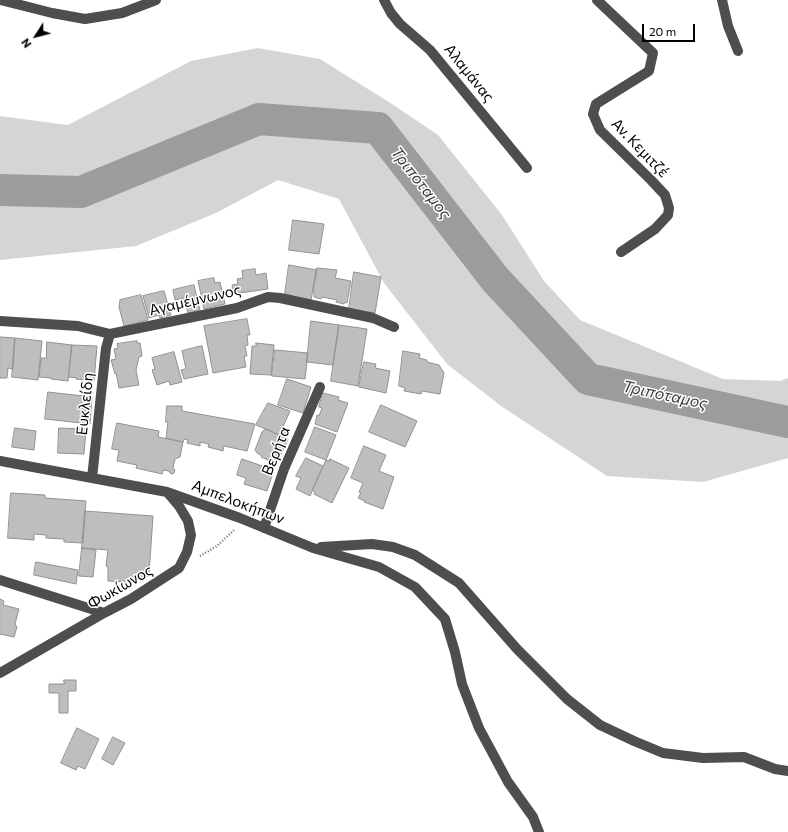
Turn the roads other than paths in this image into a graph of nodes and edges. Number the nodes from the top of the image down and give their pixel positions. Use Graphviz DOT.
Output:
graph roads {
  1 [pos="1,0"];
  2 [pos="156,0"];
  3 [pos="384,0"];
  4 [pos="597,0"];
  5 [pos="722,0"];
  6 [pos="738,50"];
  7 [pos="527,168"];
  8 [pos="621,252"];
  9 [pos="0,321"];
  10 [pos="394,327"];
  11 [pos="110,334"];
  12 [pos="320,387"];
  13 [pos="0,461"];
  14 [pos="92,478"];
  15 [pos="167,492"];
  16 [pos="264,528"];
  17 [pos="314,548"];
  18 [pos="0,580"];
  19 [pos="104,613"];
  20 [pos="0,673"];
  21 [pos="788,771"];
  22 [pos="539,832"];
  1 -- 2 [label="street"];
  3 -- 7 [label="street, Αλαμάνας"];
  4 -- 8 [label="street, Αν. Κεμιτζέ"];
  5 -- 6 [label="street"];
  9 -- 11 [label="street, Αγαμέμνωνος"];
  10 -- 11 [label="street, Αγαμέμνωνος"];
  11 -- 14 [label="street, Ευκλείδη"];
  12 -- 16 [label="street, Βερήτα"];
  13 -- 14 [label="street, Αμπελοκήπων"];
  14 -- 15 [label="street, Αμπελοκήπων"];
  15 -- 16 [label="street, Αμπελοκήπων"];
  15 -- 19 [label="street, Φωκίωνος"];
  16 -- 17 [label="street, Αμπελοκήπων"];
  17 -- 21 [label="street"];
  17 -- 22 [label="street, Αμπελοκήπων"];
  18 -- 19 [label="street"];
  19 -- 20 [label="street, Φωκίωνος"];
}
